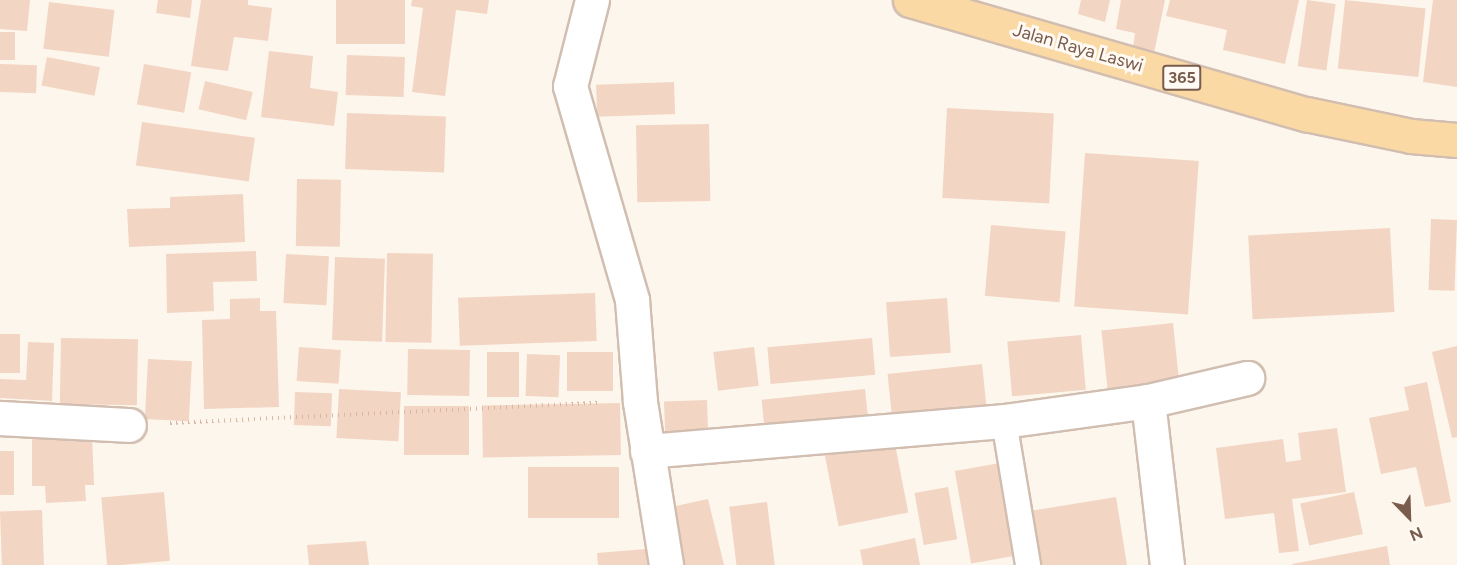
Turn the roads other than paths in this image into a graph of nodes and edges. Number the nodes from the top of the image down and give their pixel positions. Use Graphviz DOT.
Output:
graph roads {
  1 [pos="592,0"];
  2 [pos="909,0"];
  3 [pos="1457,140"];
  4 [pos="1247,378"];
  5 [pos="1148,401"];
  6 [pos="0,418"];
  7 [pos="1004,421"];
  8 [pos="129,425"];
  9 [pos="647,451"];
  10 [pos="666,565"];
  11 [pos="1028,565"];
  12 [pos="1167,565"];
  1 -- 9 [label="street"];
  2 -- 3 [label="main road, Jalan Raya Laswi / 365"];
  4 -- 5 [label="street"];
  5 -- 7 [label="street"];
  5 -- 12 [label="street"];
  6 -- 8 [label="street"];
  7 -- 9 [label="street"];
  7 -- 11 [label="lane"];
  9 -- 10 [label="street"];
}
